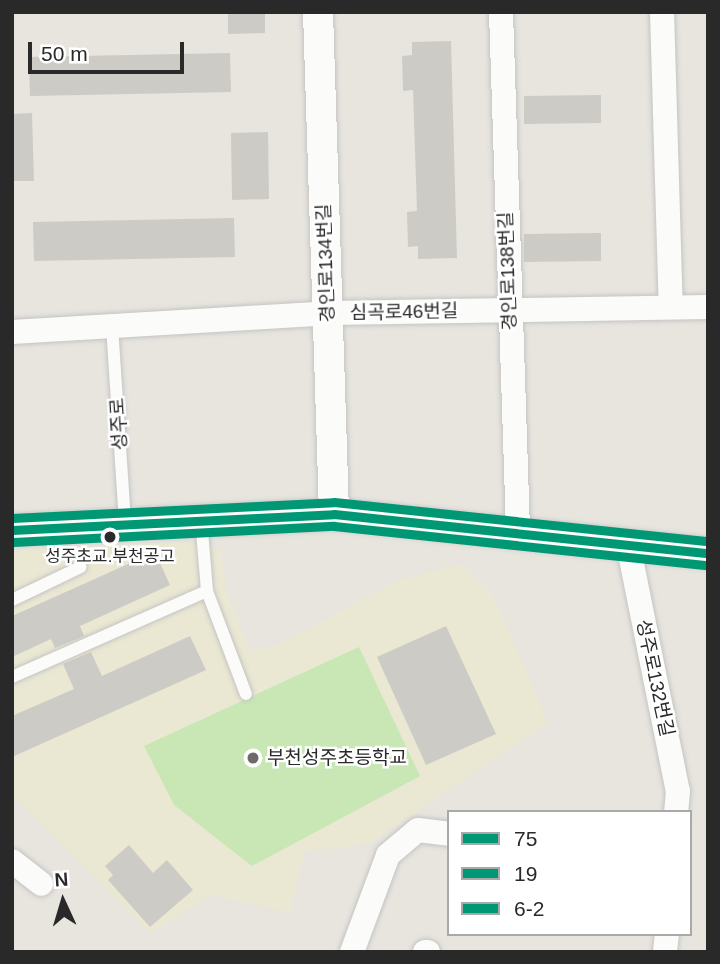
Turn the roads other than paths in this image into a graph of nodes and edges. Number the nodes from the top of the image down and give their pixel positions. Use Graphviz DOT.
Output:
graph roads {
  1 [pos="318,12"];
  2 [pos="501,12"];
  3 [pos="662,12"];
  4 [pos="671,307"];
  5 [pos="708,307"];
  6 [pos="509,310"];
  7 [pos="328,313"];
  8 [pos="112,326"];
  9 [pos="12,332"];
  10 [pos="334,514"];
  11 [pos="201,519"];
  12 [pos="125,522"];
  13 [pos="12,530"];
  14 [pos="518,530"];
  15 [pos="628,544"];
  16 [pos="708,553"];
  17 [pos="81,567"];
  18 [pos="207,591"];
  19 [pos="12,600"];
  20 [pos="12,677"];
  21 [pos="246,694"];
  22 [pos="677,810"];
  23 [pos="447,834"];
  24 [pos="12,861"];
  25 [pos="41,884"];
  26 [pos="352,952"];
  1 -- 7 [label="street, 경인로134번길"];
  2 -- 6 [label="street, 경인로138번길"];
  3 -- 4 [label="street"];
  4 -- 5 [label="street, 심곡로46번길"];
  4 -- 6 [label="street, 심곡로46번길"];
  6 -- 7 [label="street, 심곡로46번길"];
  6 -- 14 [label="street, 경인로138번길"];
  7 -- 8 [label="street, 심곡로46번길"];
  7 -- 10 [label="street, 경인로134번길"];
  8 -- 9 [label="street, 심곡로46번길"];
  8 -- 12 [label="lane, 성주로"];
  10 -- 11 [label="street"];
  10 -- 14 [label="street"];
  11 -- 12 [label="street"];
  11 -- 18 [label="lane"];
  12 -- 13 [label="street"];
  14 -- 15 [label="street"];
  15 -- 16 [label="street"];
  15 -- 22 [label="street, 성주로132번길"];
  17 -- 19 [label="lane"];
  18 -- 20 [label="lane"];
  18 -- 21 [label="lane"];
  23 -- 26 [label="street"];
  24 -- 25 [label="street"];
}
